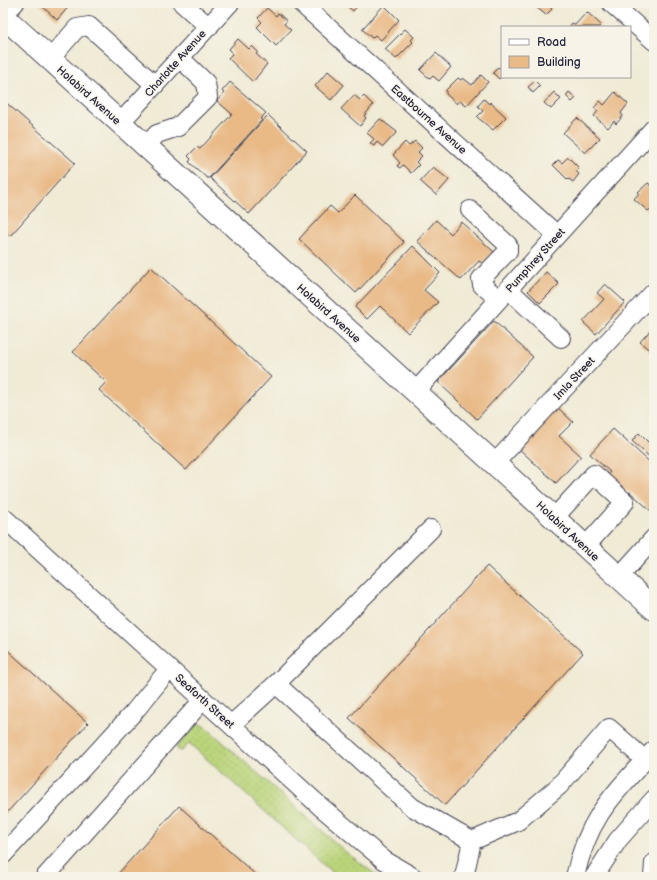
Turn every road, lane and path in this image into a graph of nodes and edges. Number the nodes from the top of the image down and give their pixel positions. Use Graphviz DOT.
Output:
graph roads {
  1 [pos="15,3"];
  2 [pos="182,3"];
  3 [pos="230,3"];
  4 [pos="302,3"];
  5 [pos="611,3"];
  6 [pos="3,16"];
  7 [pos="209,27"];
  8 [pos="654,41"];
  9 [pos="180,58"];
  10 [pos="50,59"];
  11 [pos="155,85"];
  12 [pos="120,123"];
  13 [pos="654,128"];
  14 [pos="146,146"];
  15 [pos="470,210"];
  16 [pos="557,235"];
  17 [pos="654,292"];
  18 [pos="504,294"];
  19 [pos="561,338"];
  20 [pos="415,392"];
  21 [pos="494,464"];
  22 [pos="3,517"];
  23 [pos="554,518"];
  24 [pos="431,530"];
  25 [pos="654,538"];
  26 [pos="585,547"];
  27 [pos="618,577"];
  28 [pos="654,609"];
  29 [pos="169,669"];
  30 [pos="276,684"];
  31 [pos="203,700"];
  32 [pos="231,725"];
  33 [pos="650,755"];
  34 [pos="654,799"];
  35 [pos="472,841"];
  36 [pos="3,855"];
  37 [pos="654,863"];
  38 [pos="45,877"];
  39 [pos="413,877"];
  40 [pos="464,877"];
  41 [pos="575,877"];
  42 [pos="594,877"];
  43 [pos="653,877"];
  1 -- 6 [label="street"];
  2 -- 7 [label="street"];
  3 -- 7 [label="street, Charlotte Avenue"];
  4 -- 16 [label="street, Eastbourne Avenue"];
  5 -- 8 [label="street"];
  6 -- 10 [label="main road, Holabird Avenue"];
  7 -- 9 [label="street, Charlotte Avenue"];
  9 -- 11 [label="street, Charlotte Avenue"];
  9 -- 14 [label="street"];
  10 -- 11 [label="street"];
  10 -- 12 [label="main road, Holabird Avenue"];
  11 -- 12 [label="street, Charlotte Avenue"];
  12 -- 14 [label="main road, Holabird Avenue"];
  13 -- 16 [label="street, Pumphrey Street"];
  14 -- 20 [label="main road, Holabird Avenue"];
  15 -- 18 [label="street"];
  16 -- 18 [label="street, Pumphrey Street"];
  17 -- 21 [label="street, Imla Street"];
  18 -- 19 [label="street"];
  18 -- 20 [label="street, Pumphrey Street"];
  20 -- 21 [label="main road, Holabird Avenue"];
  21 -- 23 [label="main road, Holabird Avenue"];
  22 -- 29 [label="street, Seaforth Street"];
  23 -- 26 [label="main road, Holabird Avenue"];
  23 -- 26 [label="street"];
  24 -- 30 [label="street"];
  25 -- 27 [label="street"];
  26 -- 27 [label="main road, Holabird Avenue"];
  27 -- 28 [label="main road, Holabird Avenue"];
  29 -- 31 [label="street, Seaforth Street"];
  29 -- 36 [label="street"];
  30 -- 32 [label="street"];
  30 -- 35 [label="street"];
  31 -- 32 [label="street, Seaforth Street"];
  31 -- 38 [label="street"];
  32 -- 39 [label="street, Seaforth Street"];
  33 -- 35 [label="street"];
  33 -- 41 [label="street"];
  34 -- 42 [label="street"];
  35 -- 40 [label="street"];
  37 -- 43 [label="street"];
}
